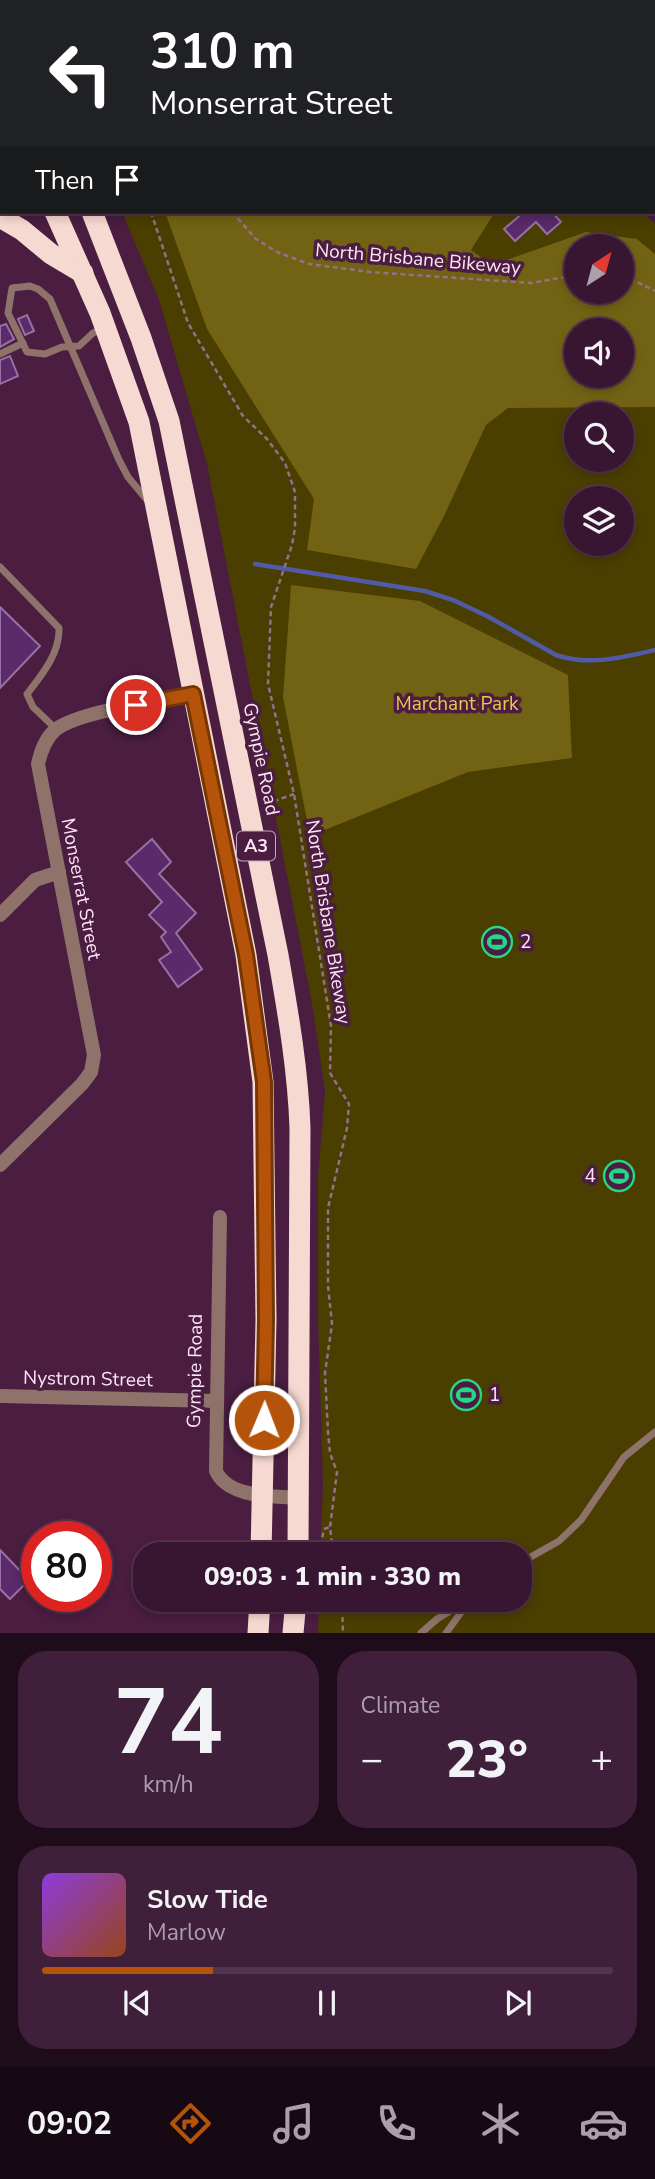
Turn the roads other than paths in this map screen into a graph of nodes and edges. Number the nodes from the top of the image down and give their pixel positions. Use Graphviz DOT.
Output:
graph roads {
  1 [pos="56,214"];
  2 [pos="93,214"];
  3 [pos="0,217"];
  4 [pos="83,273"];
  5 [pos="105,328"];
  6 [pos="23,343"];
  7 [pos="70,347"];
  8 [pos="0,354"];
  9 [pos="159,518"];
  10 [pos="0,567"];
  11 [pos="193,694"];
  12 [pos="56,729"];
  13 [pos="59,872"];
  14 [pos="0,915"];
  15 [pos="0,1165"];
  16 [pos="220,1217"];
  17 [pos="0,1396"];
  18 [pos="218,1401"];
  19 [pos="655,1432"];
  20 [pos="262,1495"];
  21 [pos="299,1498"];
  22 [pos="261,1542"];
  23 [pos="298,1542"];
  24 [pos="532,1556"];
  25 [pos="259,1612"];
  26 [pos="295,1612"];
  27 [pos="449,1612"];
  28 [pos="461,1612"];
  29 [pos="258,1633"];
  30 [pos="293,1633"];
  31 [pos="421,1633"];
  32 [pos="446,1633"];
  1 -- 4 [label="highway, A3"];
  2 -- 21 [label="highway, Gympie Road / A3"];
  3 -- 4 [label="highway"];
  4 -- 5 [label="highway, A3"];
  5 -- 7 [label="lane"];
  5 -- 9 [label="highway, A3"];
  6 -- 7 [label="lane"];
  6 -- 7 [label="lane"];
  6 -- 8 [label="lane"];
  7 -- 9 [label="lane"];
  9 -- 11 [label="highway, A3"];
  10 -- 12 [label="lane"];
  11 -- 12 [label="street"];
  11 -- 20 [label="highway, A3"];
  12 -- 13 [label="street, Monserrat Street"];
  13 -- 14 [label="street"];
  13 -- 15 [label="street, Monserrat Street"];
  16 -- 18 [label="street, Gympie Road"];
  17 -- 18 [label="street, Nystrom Street"];
  18 -- 20 [label="street, Gympie Road"];
  19 -- 24 [label="lane"];
  20 -- 21 [label="street, Gympie Road"];
  20 -- 22 [label="highway, A3"];
  21 -- 23 [label="highway, Gympie Road / A3"];
  25 -- 29 [label="highway"];
  26 -- 30 [label="highway"];
  27 -- 31 [label="lane"];
  28 -- 32 [label="lane"];
}
